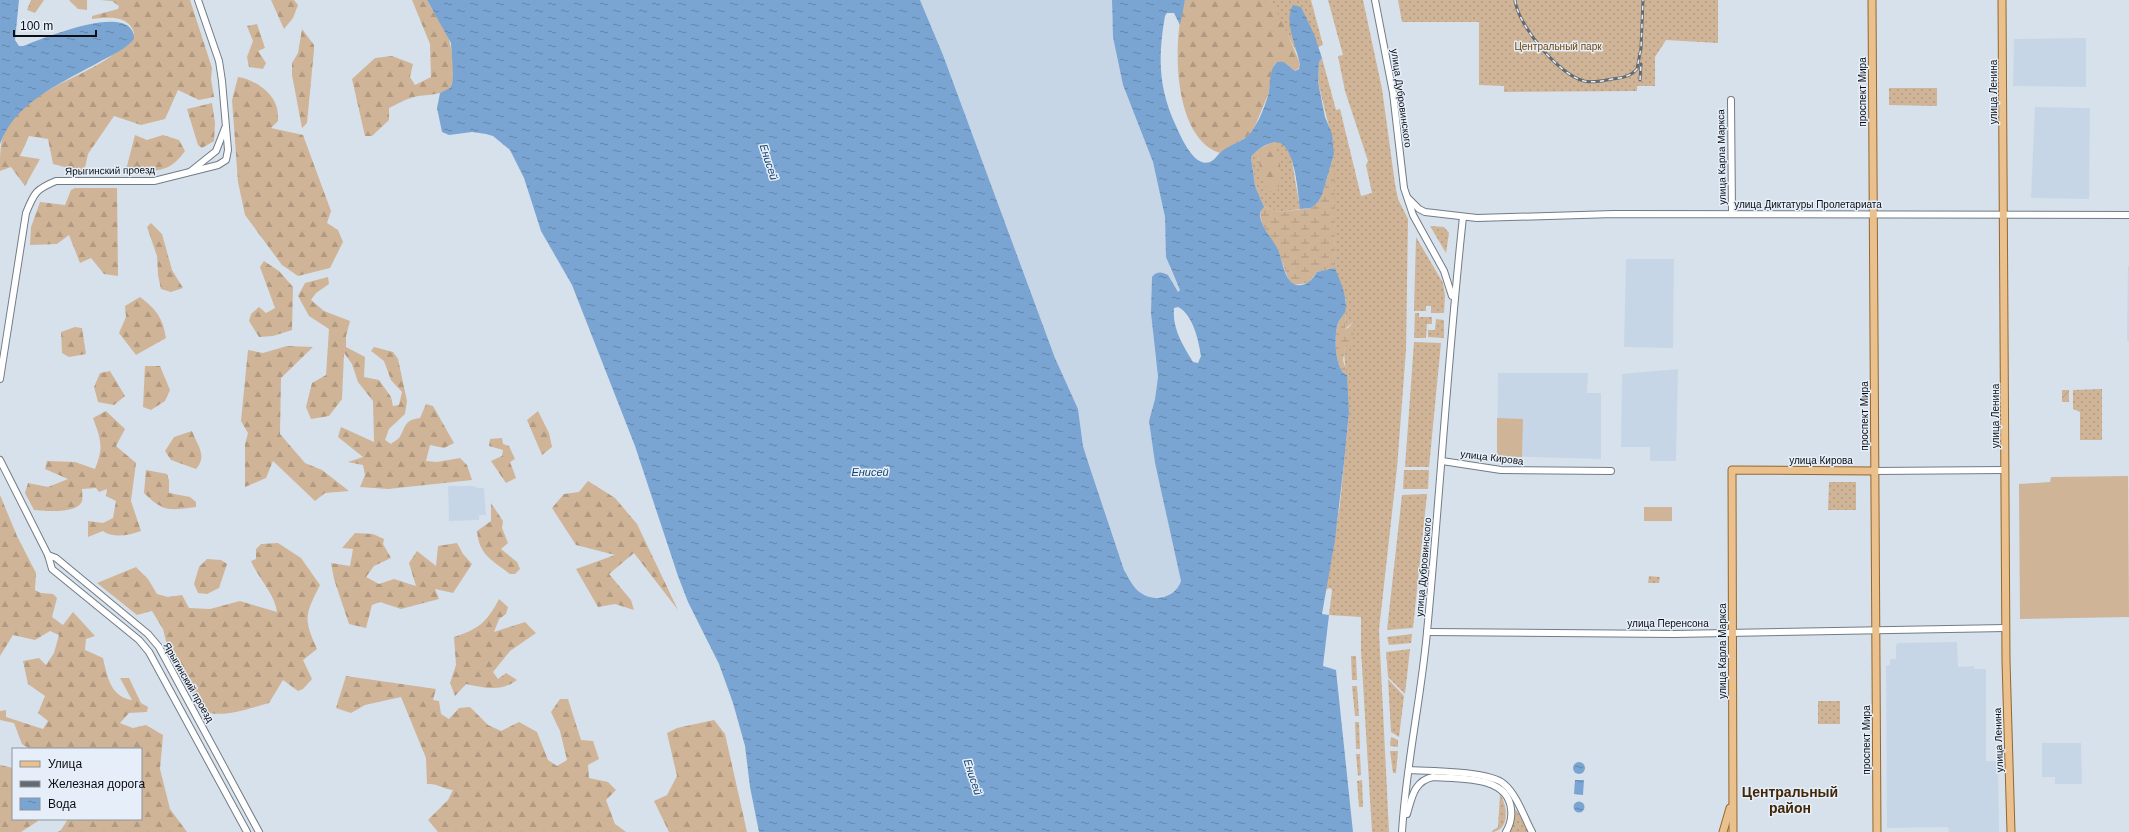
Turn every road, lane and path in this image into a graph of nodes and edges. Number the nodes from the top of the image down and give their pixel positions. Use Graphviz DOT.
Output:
graph roads {
  1 [pos="198,0"];
  2 [pos="1375,0"];
  3 [pos="1872,0"];
  4 [pos="2002,0"];
  5 [pos="1731,100"];
  6 [pos="227,124"];
  7 [pos="186,174"];
  8 [pos="1408,198"];
  9 [pos="1732,214"];
  10 [pos="1873,215"];
  11 [pos="2004,215"];
  12 [pos="2129,215"];
  13 [pos="1463,217"];
  14 [pos="1454,304"];
  15 [pos="0,379"];
  16 [pos="0,460"];
  17 [pos="1442,461"];
  18 [pos="1732,470"];
  19 [pos="2005,470"];
  20 [pos="1611,471"];
  21 [pos="1874,471"];
  22 [pos="48,555"];
  23 [pos="2006,628"];
  24 [pos="1427,632"];
  25 [pos="1732,632"];
  26 [pos="1876,632"];
  27 [pos="1409,770"];
  28 [pos="1733,800"];
  29 [pos="256,824"];
  30 [pos="1402,830"];
  31 [pos="246,831"];
  32 [pos="259,832"];
  33 [pos="1506,832"];
  34 [pos="1532,832"];
  35 [pos="1723,832"];
  36 [pos="1733,832"];
  37 [pos="1877,832"];
  38 [pos="2011,832"];
  1 -- 6 [label="main road, Ярыгинский проезд"];
  2 -- 8 [label="main road, улица Дубровинского"];
  3 -- 10 [label="main road, проспект Мира"];
  4 -- 11 [label="main road, улица Ленина"];
  5 -- 9 [label="main road, улица Карла Маркса"];
  6 -- 7 [label="main road, Ярыгинский проезд"];
  6 -- 7 [label="main road, Ярыгинский проезд"];
  7 -- 15 [label="main road, Ярыгинский проезд"];
  8 -- 13 [label="main road"];
  8 -- 14 [label="main road, улица Дубровинского"];
  9 -- 10 [label="main road, улица Диктатуры Пролетариата"];
  9 -- 13 [label="main road, улица Диктатуры Пролетариата"];
  10 -- 11 [label="main road, улица Диктатуры Пролетариата"];
  10 -- 21 [label="main road, проспект Мира"];
  11 -- 12 [label="main road, улица Диктатуры Пролетариата"];
  11 -- 19 [label="main road, улица Ленина"];
  13 -- 14 [label="main road, улица Дубровинского"];
  14 -- 17 [label="main road, улица Дубровинского"];
  16 -- 22 [label="main road, Ярыгинский проезд"];
  17 -- 20 [label="main road, улица Кирова"];
  17 -- 24 [label="main road, улица Дубровинского"];
  18 -- 21 [label="main road, улица Кирова"];
  18 -- 25 [label="main road, улица Карла Маркса"];
  19 -- 21 [label="main road, улица Кирова"];
  19 -- 23 [label="main road, улица Ленина"];
  21 -- 26 [label="main road, проспект Мира"];
  22 -- 29 [label="main road, Ярыгинский проезд"];
  22 -- 31 [label="main road, Ярыгинский проезд"];
  23 -- 26 [label="main road, улица Перенсона"];
  23 -- 38 [label="main road, улица Ленина"];
  24 -- 25 [label="main road, улица Перенсона"];
  24 -- 27 [label="main road, улица Дубровинского"];
  25 -- 26 [label="main road, улица Перенсона"];
  25 -- 28 [label="main road, улица Карла Маркса"];
  26 -- 37 [label="main road, проспект Мира"];
  27 -- 30 [label="main road, улица Дубровинского"];
  27 -- 34 [label="main road"];
  28 -- 35 [label="main road"];
  28 -- 36 [label="main road, улица Карла Маркса"];
  29 -- 31 [label="main road"];
  29 -- 32 [label="main road, Ярыгинский проезд"];
  30 -- 33 [label="main road"];
}
